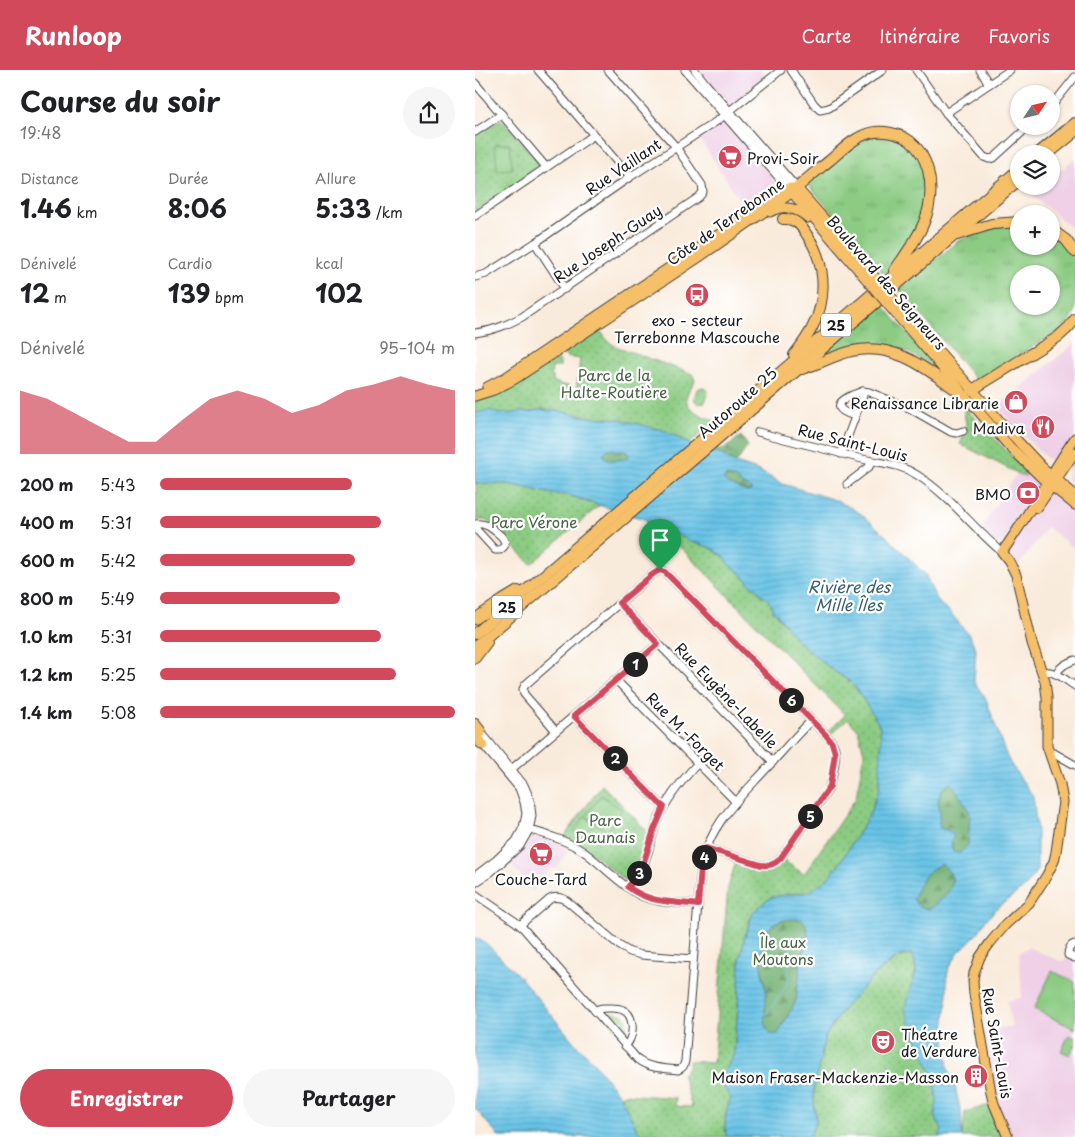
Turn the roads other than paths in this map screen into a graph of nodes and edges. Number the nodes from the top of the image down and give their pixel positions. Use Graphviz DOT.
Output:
graph roads {
  1 [pos="538,70"];
  2 [pos="608,70"];
  3 [pos="685,70"];
  4 [pos="695,70"];
  5 [pos="781,70"];
  6 [pos="791,70"];
  7 [pos="883,70"];
  8 [pos="916,70"];
  9 [pos="980,70"];
  10 [pos="1010,70"];
  11 [pos="1075,77"];
  12 [pos="475,82"];
  13 [pos="989,84"];
  14 [pos="703,86"];
  15 [pos="1060,96"];
  16 [pos="727,113"];
  17 [pos="946,113"];
  18 [pos="501,114"];
  19 [pos="1075,119"];
  20 [pos="1075,123"];
  21 [pos="475,132"];
  22 [pos="1075,132"];
  23 [pos="594,135"];
  24 [pos="1019,135"];
  25 [pos="1052,141"];
  26 [pos="1047,145"];
  27 [pos="1060,145"];
  28 [pos="675,147"];
  29 [pos="546,167"];
  30 [pos="630,177"];
  31 [pos="1010,178"];
  32 [pos="1010,188"];
  33 [pos="792,190"];
  34 [pos="475,216"];
  35 [pos="783,219"];
  36 [pos="1010,223"];
  37 [pos="822,229"];
  38 [pos="733,234"];
  39 [pos="953,236"];
  40 [pos="1060,236"];
  41 [pos="535,243"];
  42 [pos="1075,252"];
  43 [pos="475,276"];
  44 [pos="870,278"];
  45 [pos="888,280"];
  46 [pos="565,288"];
  47 [pos="1075,319"];
  48 [pos="475,332"];
  49 [pos="555,348"];
  50 [pos="783,370"];
  51 [pos="796,371"];
  52 [pos="863,391"];
  53 [pos="969,393"];
  54 [pos="475,394"];
  55 [pos="855,416"];
  56 [pos="963,431"];
  57 [pos="758,432"];
  58 [pos="1075,438"];
  59 [pos="1075,452"];
  60 [pos="841,454"];
  61 [pos="1059,460"];
  62 [pos="871,461"];
  63 [pos="1038,462"];
  64 [pos="1051,481"];
  65 [pos="847,484"];
  66 [pos="1075,495"];
  67 [pos="1075,505"];
  68 [pos="475,524"];
  69 [pos="475,528"];
  70 [pos="1002,552"];
  71 [pos="538,580"];
  72 [pos="619,603"];
  73 [pos="475,619"];
  74 [pos="500,626"];
  75 [pos="475,634"];
  76 [pos="658,644"];
  77 [pos="475,647"];
  78 [pos="475,658"];
  79 [pos="1075,660"];
  80 [pos="1042,672"];
  81 [pos="1055,674"];
  82 [pos="616,680"];
  83 [pos="1075,686"];
  84 [pos="574,716"];
  85 [pos="811,720"];
  86 [pos="477,731"];
  87 [pos="556,731"];
  88 [pos="483,745"];
  89 [pos="1049,753"];
  90 [pos="773,762"];
  91 [pos="698,763"];
  92 [pos="1075,764"];
  93 [pos="509,771"];
  94 [pos="736,802"];
  95 [pos="664,807"];
  96 [pos="526,829"];
  97 [pos="706,848"];
  98 [pos="475,876"];
  99 [pos="475,884"];
  100 [pos="628,887"];
  101 [pos="475,894"];
  102 [pos="698,905"];
  103 [pos="520,925"];
  104 [pos="1075,944"];
  105 [pos="1075,958"];
  106 [pos="693,959"];
  107 [pos="595,1010"];
  108 [pos="625,1046"];
  109 [pos="1008,1137"];
  1 -- 23 [label="street"];
  2 -- 28 [label="street"];
  3 -- 14 [label="street, Boulevard des Seigneurs"];
  4 -- 14 [label="street, Boulevard des Seigneurs"];
  5 -- 16 [label="street, Rue Vaillant"];
  6 -- 7 [label="street"];
  8 -- 17 [label="street"];
  9 -- 13 [label="street"];
  10 -- 13 [label="street"];
  11 -- 15 [label="street"];
  12 -- 18 [label="street"];
  13 -- 17 [label="street"];
  14 -- 16 [label="street, Boulevard des Seigneurs"];
  16 -- 28 [label="street, Rue Vaillant"];
  16 -- 33 [label="street, Boulevard des Seigneurs"];
  17 -- 24 [label="street"];
  18 -- 21 [label="street"];
  18 -- 29 [label="street"];
  19 -- 25 [label="highway"];
  20 -- 25 [label="highway"];
  22 -- 27 [label="highway"];
  23 -- 29 [label="street"];
  23 -- 30 [label="street"];
  25 -- 26 [label="highway"];
  28 -- 30 [label="street, Rue Vaillant"];
  28 -- 46 [label="street, Rue Joseph-Guay"];
  29 -- 34 [label="street"];
  30 -- 41 [label="street, Rue Vaillant"];
  31 -- 45 [label="highway, Autoroute 25 / 25"];
  32 -- 39 [label="highway, Autoroute 25 / 25"];
  33 -- 37 [label="main road, Boulevard des Seigneurs"];
  33 -- 38 [label="main road, Côte de Terrebonne"];
  33 -- 44 [label="main road, Boulevard des Seigneurs"];
  33 -- 45 [label="highway"];
  33 -- 49 [label="main road, Côte de Terrebonne"];
  35 -- 50 [label="highway"];
  36 -- 39 [label="highway"];
  37 -- 38 [label="main road"];
  37 -- 44 [label="main road, Boulevard des Seigneurs"];
  38 -- 49 [label="main road, Côte de Terrebonne"];
  39 -- 51 [label="highway, Autoroute 25 / 25"];
  40 -- 42 [label="highway"];
  41 -- 43 [label="street, Rue Vaillant"];
  41 -- 46 [label="street"];
  44 -- 53 [label="main road, Boulevard des Seigneurs, bridge"];
  45 -- 50 [label="highway, Autoroute 25 / 25"];
  46 -- 48 [label="street, Rue Joseph-Guay"];
  47 -- 53 [label="highway"];
  49 -- 54 [label="main road, Côte de Terrebonne"];
  50 -- 71 [label="highway, Autoroute 25 / 25"];
  51 -- 53 [label="highway"];
  51 -- 74 [label="highway, Autoroute 25 / 25"];
  52 -- 55 [label="street"];
  52 -- 55 [label="street"];
  52 -- 56 [label="street"];
  53 -- 63 [label="main road, Boulevard des Seigneurs"];
  53 -- 64 [label="main road, Boulevard des Seigneurs"];
  55 -- 60 [label="street"];
  57 -- 60 [label="street, Rue Saint-Louis"];
  58 -- 61 [label="main road"];
  59 -- 64 [label="main road"];
  60 -- 62 [label="street, Rue Saint-Louis"];
  61 -- 63 [label="main road"];
  61 -- 64 [label="main road"];
  62 -- 65 [label="street"];
  62 -- 70 [label="street, Rue Saint-Louis"];
  63 -- 64 [label="main road, Boulevard des Seigneurs"];
  64 -- 66 [label="main road, Boulevard des Seigneurs"];
  64 -- 67 [label="main road, Boulevard des Seigneurs"];
  64 -- 70 [label="main road"];
  68 -- 69 [label="street"];
  70 -- 80 [label="main road, Rue Saint-Louis"];
  71 -- 73 [label="highway"];
  71 -- 75 [label="highway, Autoroute 25 / 25"];
  72 -- 76 [label="street, Rue Eugène-Labelle"];
  72 -- 85 [label="street"];
  72 -- 87 [label="street"];
  74 -- 77 [label="highway, Autoroute 25 / 25"];
  74 -- 78 [label="highway"];
  76 -- 82 [label="street"];
  76 -- 90 [label="street, Rue Eugène-Labelle"];
  79 -- 81 [label="street"];
  80 -- 81 [label="street"];
  80 -- 89 [label="main road, Rue Saint-Louis"];
  81 -- 83 [label="street"];
  82 -- 84 [label="street"];
  82 -- 91 [label="street, Rue M.-Forget"];
  84 -- 87 [label="street"];
  84 -- 95 [label="street"];
  85 -- 90 [label="street"];
  85 -- 97 [label="street"];
  86 -- 88 [label="highway"];
  86 -- 93 [label="street"];
  87 -- 93 [label="street"];
  88 -- 93 [label="street"];
  89 -- 92 [label="street"];
  89 -- 109 [label="main road, Rue Saint-Louis"];
  90 -- 94 [label="street"];
  91 -- 94 [label="street, Rue M.-Forget"];
  91 -- 95 [label="street"];
  93 -- 96 [label="street"];
  94 -- 97 [label="street"];
  95 -- 100 [label="street"];
  96 -- 98 [label="street"];
  96 -- 99 [label="street"];
  96 -- 100 [label="street"];
  97 -- 102 [label="street"];
  100 -- 102 [label="street"];
  101 -- 103 [label="street"];
  102 -- 106 [label="street"];
  103 -- 106 [label="street"];
  103 -- 107 [label="street"];
  104 -- 105 [label="street"];
  106 -- 108 [label="street"];
  107 -- 108 [label="street"];
  107 -- 108 [label="street"];
}
